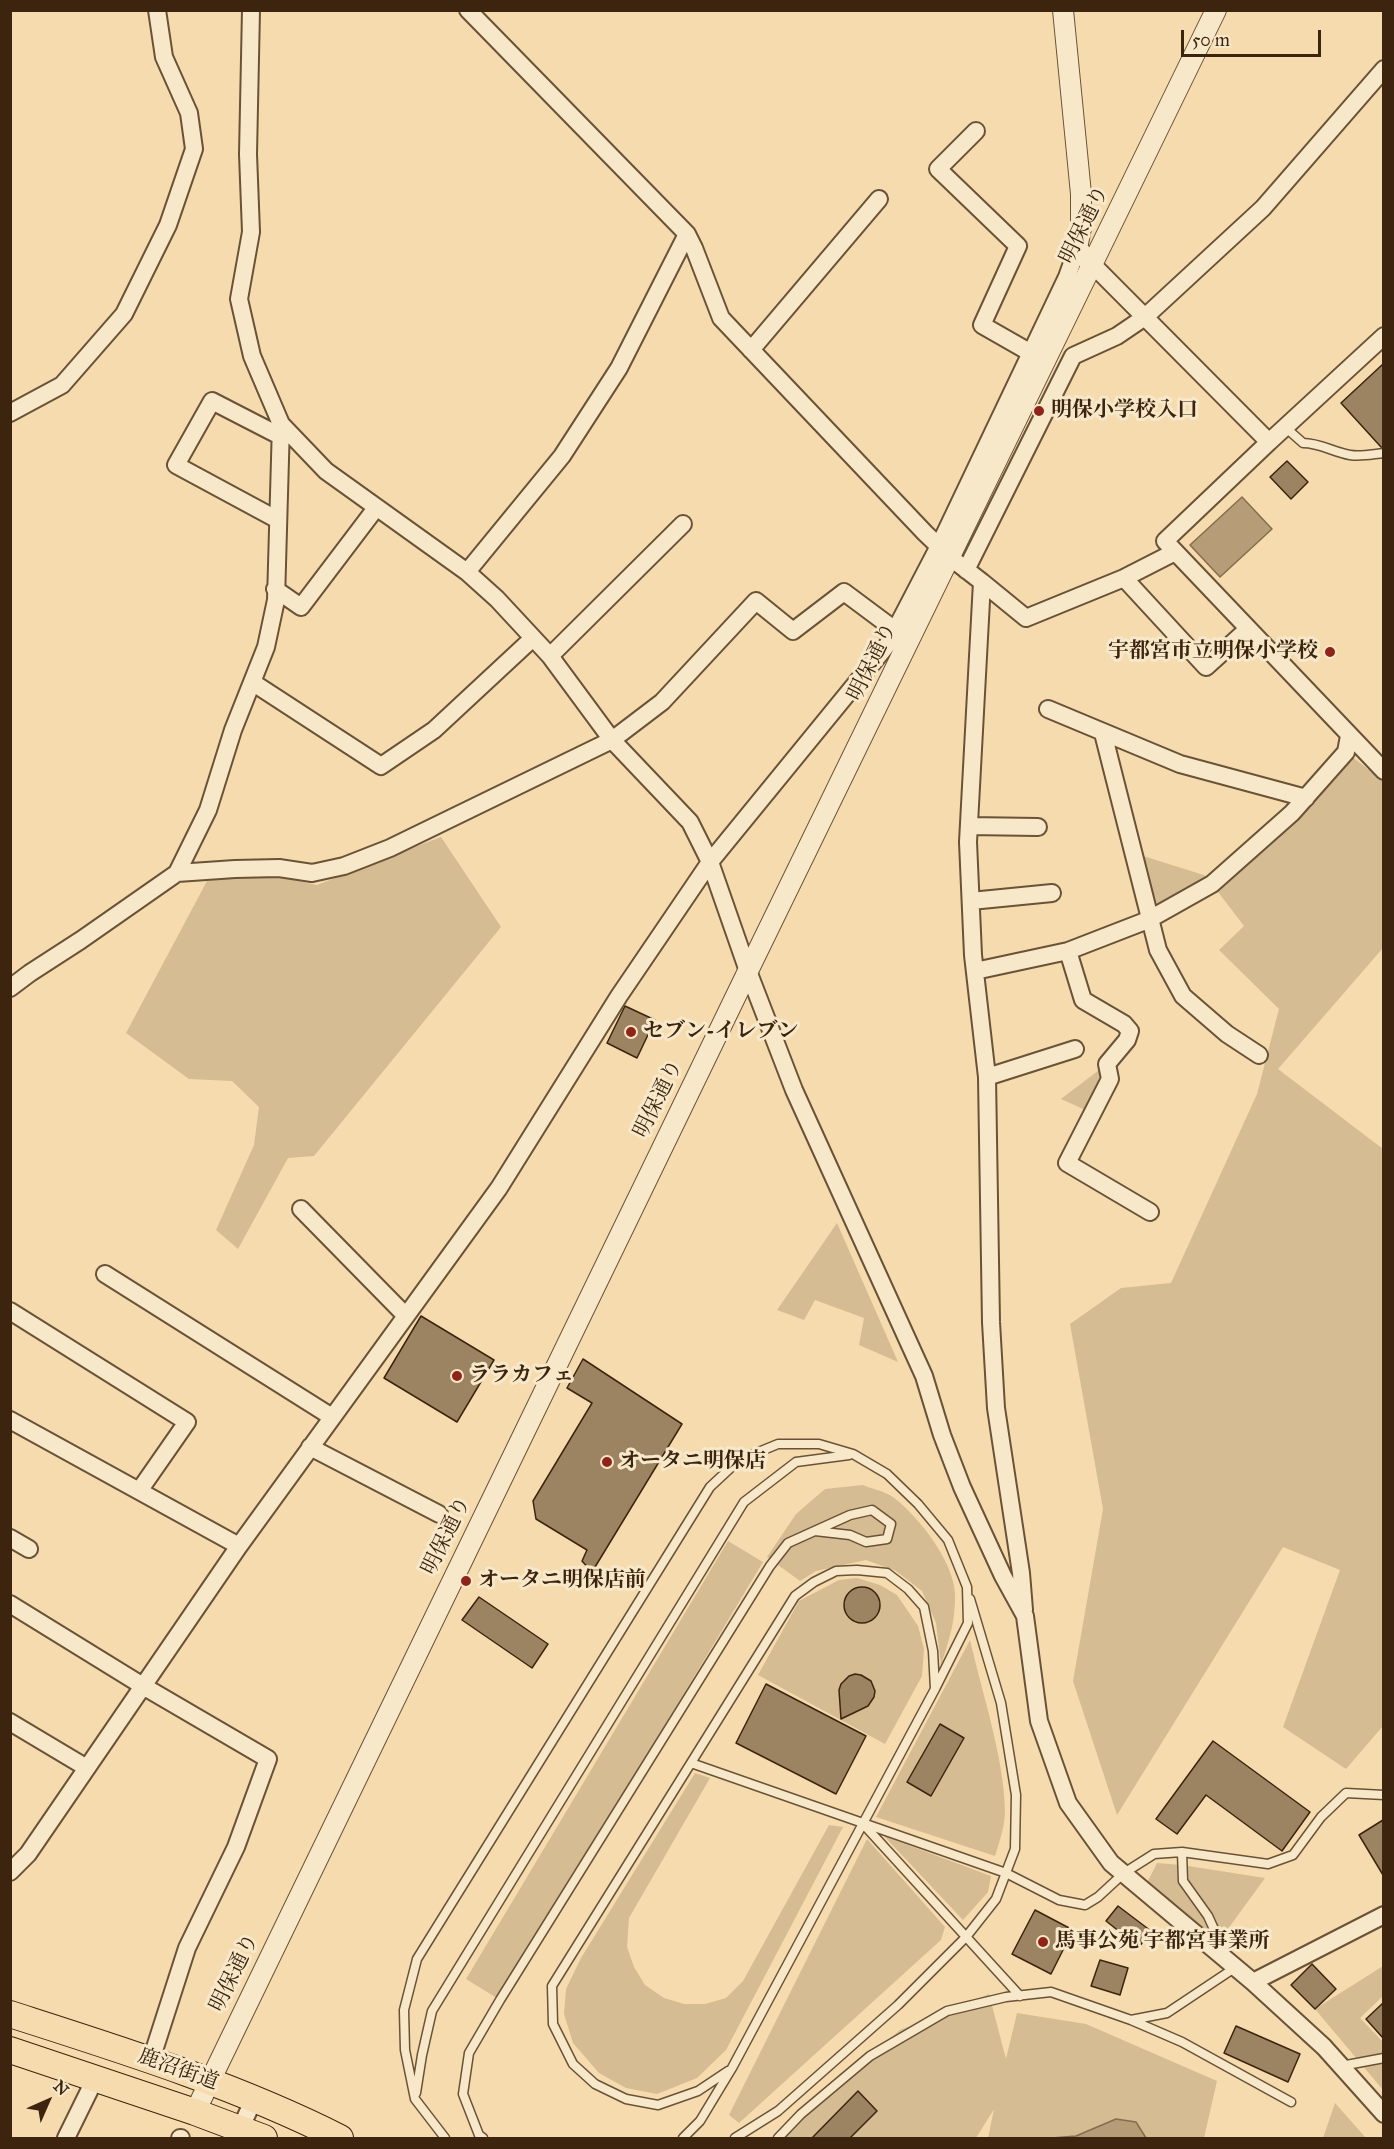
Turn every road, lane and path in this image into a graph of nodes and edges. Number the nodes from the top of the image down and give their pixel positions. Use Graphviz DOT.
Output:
graph roads {
  1 [pos="157,10"];
  2 [pos="251,10"];
  3 [pos="468,10"];
  4 [pos="1063,10"];
  5 [pos="1216,10"];
  6 [pos="1383,69"];
  7 [pos="976,131"];
  8 [pos="879,199"];
  9 [pos="687,234"];
  10 [pos="1077,249"];
  11 [pos="1092,264"];
  12 [pos="1145,317"];
  13 [pos="1383,336"];
  14 [pos="751,350"];
  15 [pos="1031,353"];
  16 [pos="10,413"];
  17 [pos="1286,427"];
  18 [pos="280,430"];
  19 [pos="1269,442"];
  20 [pos="1383,453"];
  21 [pos="376,508"];
  22 [pos="278,520"];
  23 [pos="683,524"];
  24 [pos="1175,552"];
  25 [pos="952,558"];
  26 [pos="467,572"];
  27 [pos="1124,578"];
  28 [pos="982,582"];
  29 [pos="275,590"];
  30 [pos="1248,629"];
  31 [pos="895,630"];
  32 [pos="533,638"];
  33 [pos="550,656"];
  34 [pos="252,682"];
  35 [pos="1048,710"];
  36 [pos="1103,733"];
  37 [pos="1349,736"];
  38 [pos="612,740"];
  39 [pos="1383,771"];
  40 [pos="1306,798"];
  41 [pos="969,826"];
  42 [pos="1038,826"];
  43 [pos="710,862"];
  44 [pos="177,873"];
  45 [pos="1052,893"];
  46 [pos="971,901"];
  47 [pos="1148,920"];
  48 [pos="1068,951"];
  49 [pos="747,971"];
  50 [pos="975,971"];
  51 [pos="10,988"];
  52 [pos="1075,1049"];
  53 [pos="1259,1055"];
  54 [pos="987,1077"];
  55 [pos="301,1209"];
  56 [pos="1150,1212"];
  57 [pos="105,1274"];
  58 [pos="10,1311"];
  59 [pos="406,1316"];
  60 [pos="332,1417"];
  61 [pos="10,1420"];
  62 [pos="310,1447"];
  63 [pos="853,1454"];
  64 [pos="139,1491"];
  65 [pos="439,1514"];
  66 [pos="815,1531"];
  67 [pos="10,1538"];
  68 [pos="239,1546"];
  69 [pos="29,1549"];
  70 [pos="967,1587"];
  71 [pos="10,1604"];
  72 [pos="1025,1616"];
  73 [pos="143,1686"];
  74 [pos="936,1689"];
  75 [pos="10,1722"];
  76 [pos="691,1763"];
  77 [pos="87,1768"];
  78 [pos="1383,1795"];
  79 [pos="863,1824"];
  80 [pos="1182,1852"];
  81 [pos="10,1872"];
  82 [pos="1006,1873"];
  83 [pos="1124,1873"];
  84 [pos="1383,1915"];
  85 [pos="966,1938"];
  86 [pos="1214,1948"];
  87 [pos="1236,1967"];
  88 [pos="1253,1982"];
  89 [pos="1020,1996"];
  90 [pos="10,2014"];
  91 [pos="1131,2020"];
  92 [pos="10,2050"];
  93 [pos="1383,2058"];
  94 [pos="151,2060"];
  95 [pos="1341,2066"];
  96 [pos="732,2068"];
  97 [pos="95,2079"];
  98 [pos="210,2081"];
  99 [pos="255,2099"];
  100 [pos="415,2099"];
  101 [pos="1292,2102"];
  102 [pos="195,2112"];
  103 [pos="1383,2114"];
  104 [pos="238,2133"];
  105 [pos="66,2139"];
  106 [pos="264,2139"];
  107 [pos="340,2139"];
  108 [pos="445,2139"];
  109 [pos="483,2139"];
  110 [pos="683,2139"];
  111 [pos="735,2139"];
  112 [pos="778,2139"];
  1 -- 16 [label="street"];
  2 -- 18 [label="street"];
  3 -- 9 [label="street"];
  4 -- 10 [label="street"];
  5 -- 11 [label="street, 明保通り"];
  6 -- 12 [label="street"];
  7 -- 15 [label="street"];
  8 -- 14 [label="street"];
  9 -- 14 [label="street"];
  9 -- 26 [label="street"];
  10 -- 11 [label="street"];
  10 -- 15 [label="street"];
  11 -- 12 [label="street"];
  11 -- 25 [label="street, 明保通り"];
  12 -- 19 [label="street"];
  12 -- 25 [label="street"];
  13 -- 17 [label="street"];
  14 -- 25 [label="street"];
  15 -- 25 [label="street"];
  17 -- 19 [label="street"];
  17 -- 20 [label="lane"];
  18 -- 21 [label="street"];
  18 -- 22 [label="street"];
  18 -- 22 [label="street"];
  19 -- 24 [label="street"];
  21 -- 26 [label="street"];
  21 -- 29 [label="street"];
  22 -- 29 [label="street"];
  23 -- 33 [label="street"];
  24 -- 27 [label="street"];
  24 -- 30 [label="street"];
  25 -- 28 [label="street"];
  25 -- 31 [label="street"];
  25 -- 49 [label="street, 明保通り"];
  26 -- 32 [label="street"];
  27 -- 28 [label="street"];
  27 -- 30 [label="street"];
  28 -- 41 [label="street"];
  29 -- 34 [label="street"];
  30 -- 37 [label="street"];
  31 -- 38 [label="street"];
  31 -- 43 [label="street"];
  32 -- 33 [label="street"];
  32 -- 34 [label="street"];
  33 -- 38 [label="street"];
  34 -- 44 [label="street"];
  35 -- 36 [label="street"];
  36 -- 40 [label="street"];
  36 -- 47 [label="street"];
  37 -- 39 [label="street"];
  37 -- 40 [label="street"];
  38 -- 43 [label="street"];
  38 -- 44 [label="street"];
  40 -- 47 [label="street"];
  41 -- 42 [label="street"];
  41 -- 46 [label="street"];
  43 -- 49 [label="street"];
  43 -- 59 [label="street"];
  44 -- 51 [label="street"];
  45 -- 46 [label="street"];
  46 -- 50 [label="street"];
  47 -- 48 [label="street"];
  47 -- 53 [label="street"];
  48 -- 50 [label="street"];
  48 -- 56 [label="street"];
  49 -- 72 [label="street"];
  49 -- 98 [label="street, 明保通り"];
  50 -- 54 [label="street"];
  52 -- 54 [label="street"];
  54 -- 72 [label="street"];
  55 -- 59 [label="street"];
  57 -- 60 [label="street"];
  58 -- 64 [label="street"];
  59 -- 60 [label="street"];
  60 -- 62 [label="street"];
  61 -- 64 [label="street"];
  62 -- 65 [label="street"];
  62 -- 68 [label="street"];
  63 -- 70 [label="lane"];
  63 -- 100 [label="lane"];
  63 -- 100 [label="lane"];
  64 -- 68 [label="street"];
  66 -- 66 [label="lane"];
  66 -- 109 [label="lane"];
  67 -- 69 [label="street"];
  68 -- 73 [label="street"];
  70 -- 74 [label="lane"];
  70 -- 82 [label="lane"];
  71 -- 73 [label="street"];
  72 -- 83 [label="street"];
  73 -- 77 [label="street"];
  73 -- 94 [label="street"];
  74 -- 76 [label="lane"];
  74 -- 79 [label="lane"];
  75 -- 77 [label="street"];
  76 -- 79 [label="lane"];
  76 -- 96 [label="lane"];
  77 -- 81 [label="street"];
  78 -- 80 [label="lane"];
  79 -- 82 [label="lane"];
  79 -- 85 [label="lane"];
  79 -- 96 [label="lane"];
  80 -- 83 [label="lane"];
  80 -- 86 [label="lane"];
  82 -- 83 [label="lane"];
  82 -- 85 [label="lane"];
  83 -- 86 [label="street"];
  84 -- 88 [label="street"];
  85 -- 89 [label="lane"];
  85 -- 111 [label="lane"];
  86 -- 87 [label="street"];
  87 -- 88 [label="street"];
  87 -- 91 [label="lane"];
  88 -- 95 [label="street"];
  89 -- 91 [label="lane"];
  89 -- 112 [label="lane"];
  90 -- 94 [label="main road, 鹿沼街道"];
  91 -- 101 [label="lane"];
  92 -- 97 [label="main road, 鹿沼街道"];
  93 -- 95 [label="lane"];
  94 -- 98 [label="main road, 鹿沼街道"];
  95 -- 103 [label="street"];
  96 -- 110 [label="lane"];
  97 -- 102 [label="main road, 鹿沼街道"];
  97 -- 105 [label="street"];
  98 -- 99 [label="main road, 鹿沼街道"];
  98 -- 102 [label="street, 明保通り"];
  99 -- 104 [label="street"];
  99 -- 107 [label="main road, 鹿沼街道"];
  100 -- 108 [label="lane"];
  102 -- 104 [label="main road, 鹿沼街道"];
  104 -- 106 [label="main road, 鹿沼街道"];
}
